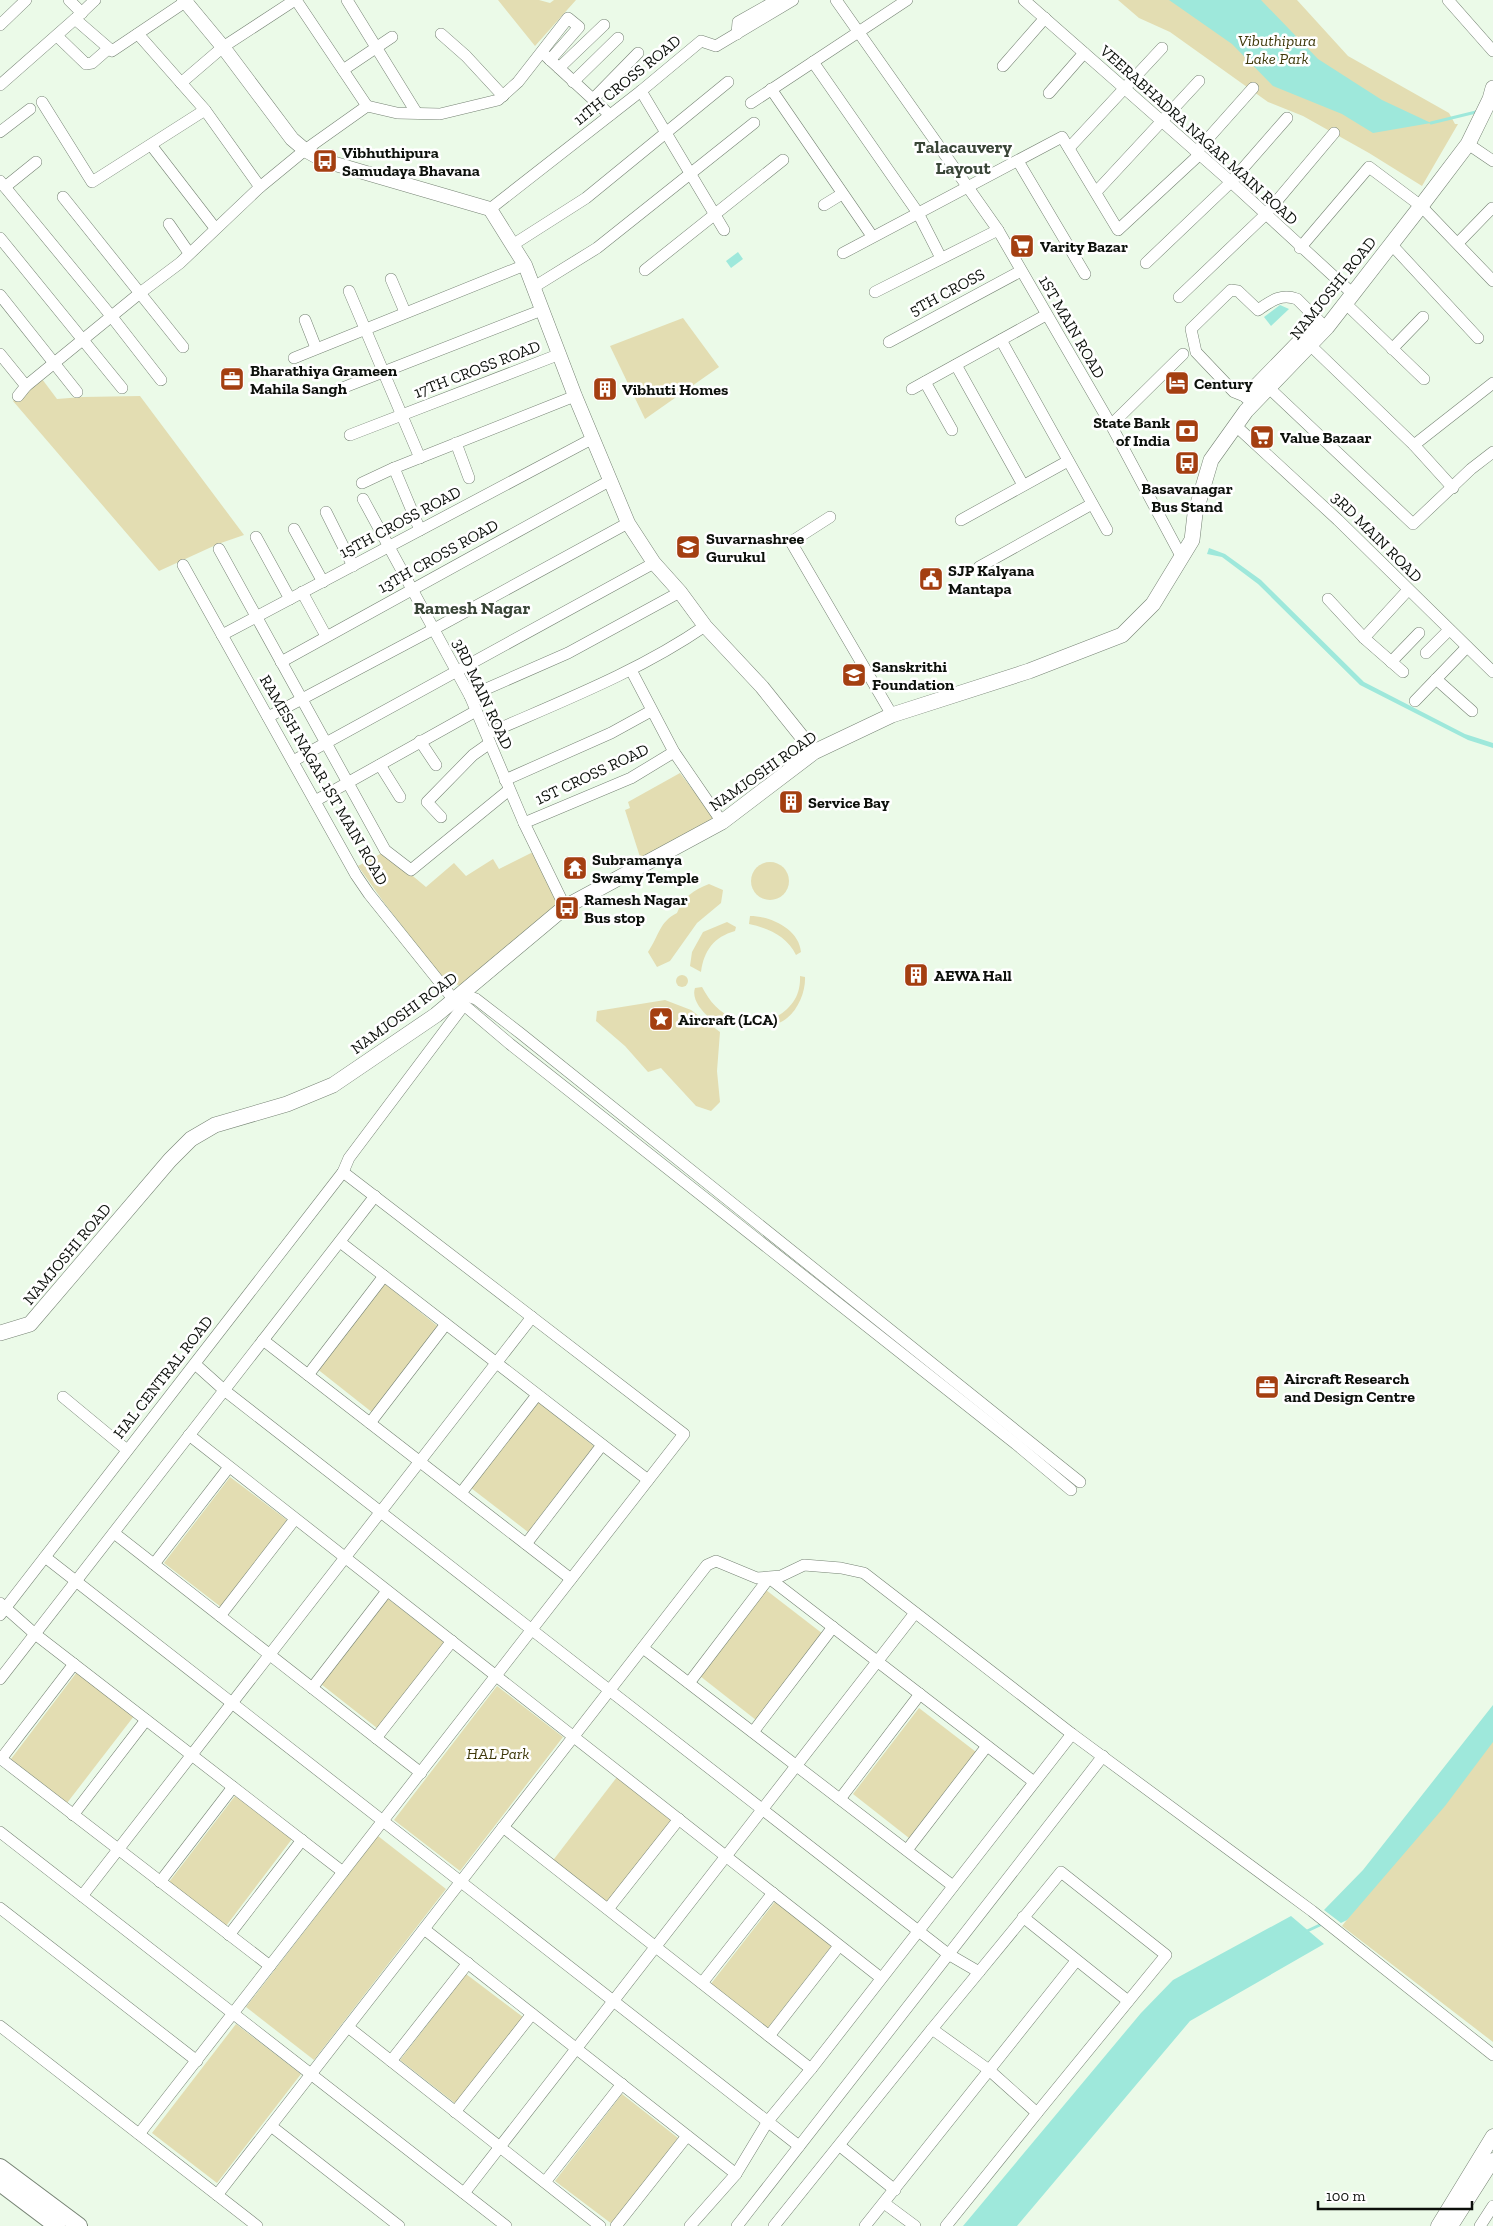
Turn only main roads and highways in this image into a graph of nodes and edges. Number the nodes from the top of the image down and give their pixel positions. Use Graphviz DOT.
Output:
graph roads {
  1 [pos="1492,95"];
  2 [pos="0,1333"];
  3 [pos="0,2167"];
  4 [pos="0,2183"];
  5 [pos="57,2226"];
  6 [pos="79,2226"];
  1 -- 2 [label="main road, NAMJOSHI ROAD"];
  3 -- 6 [label="main road"];
  4 -- 5 [label="main road"];
}
